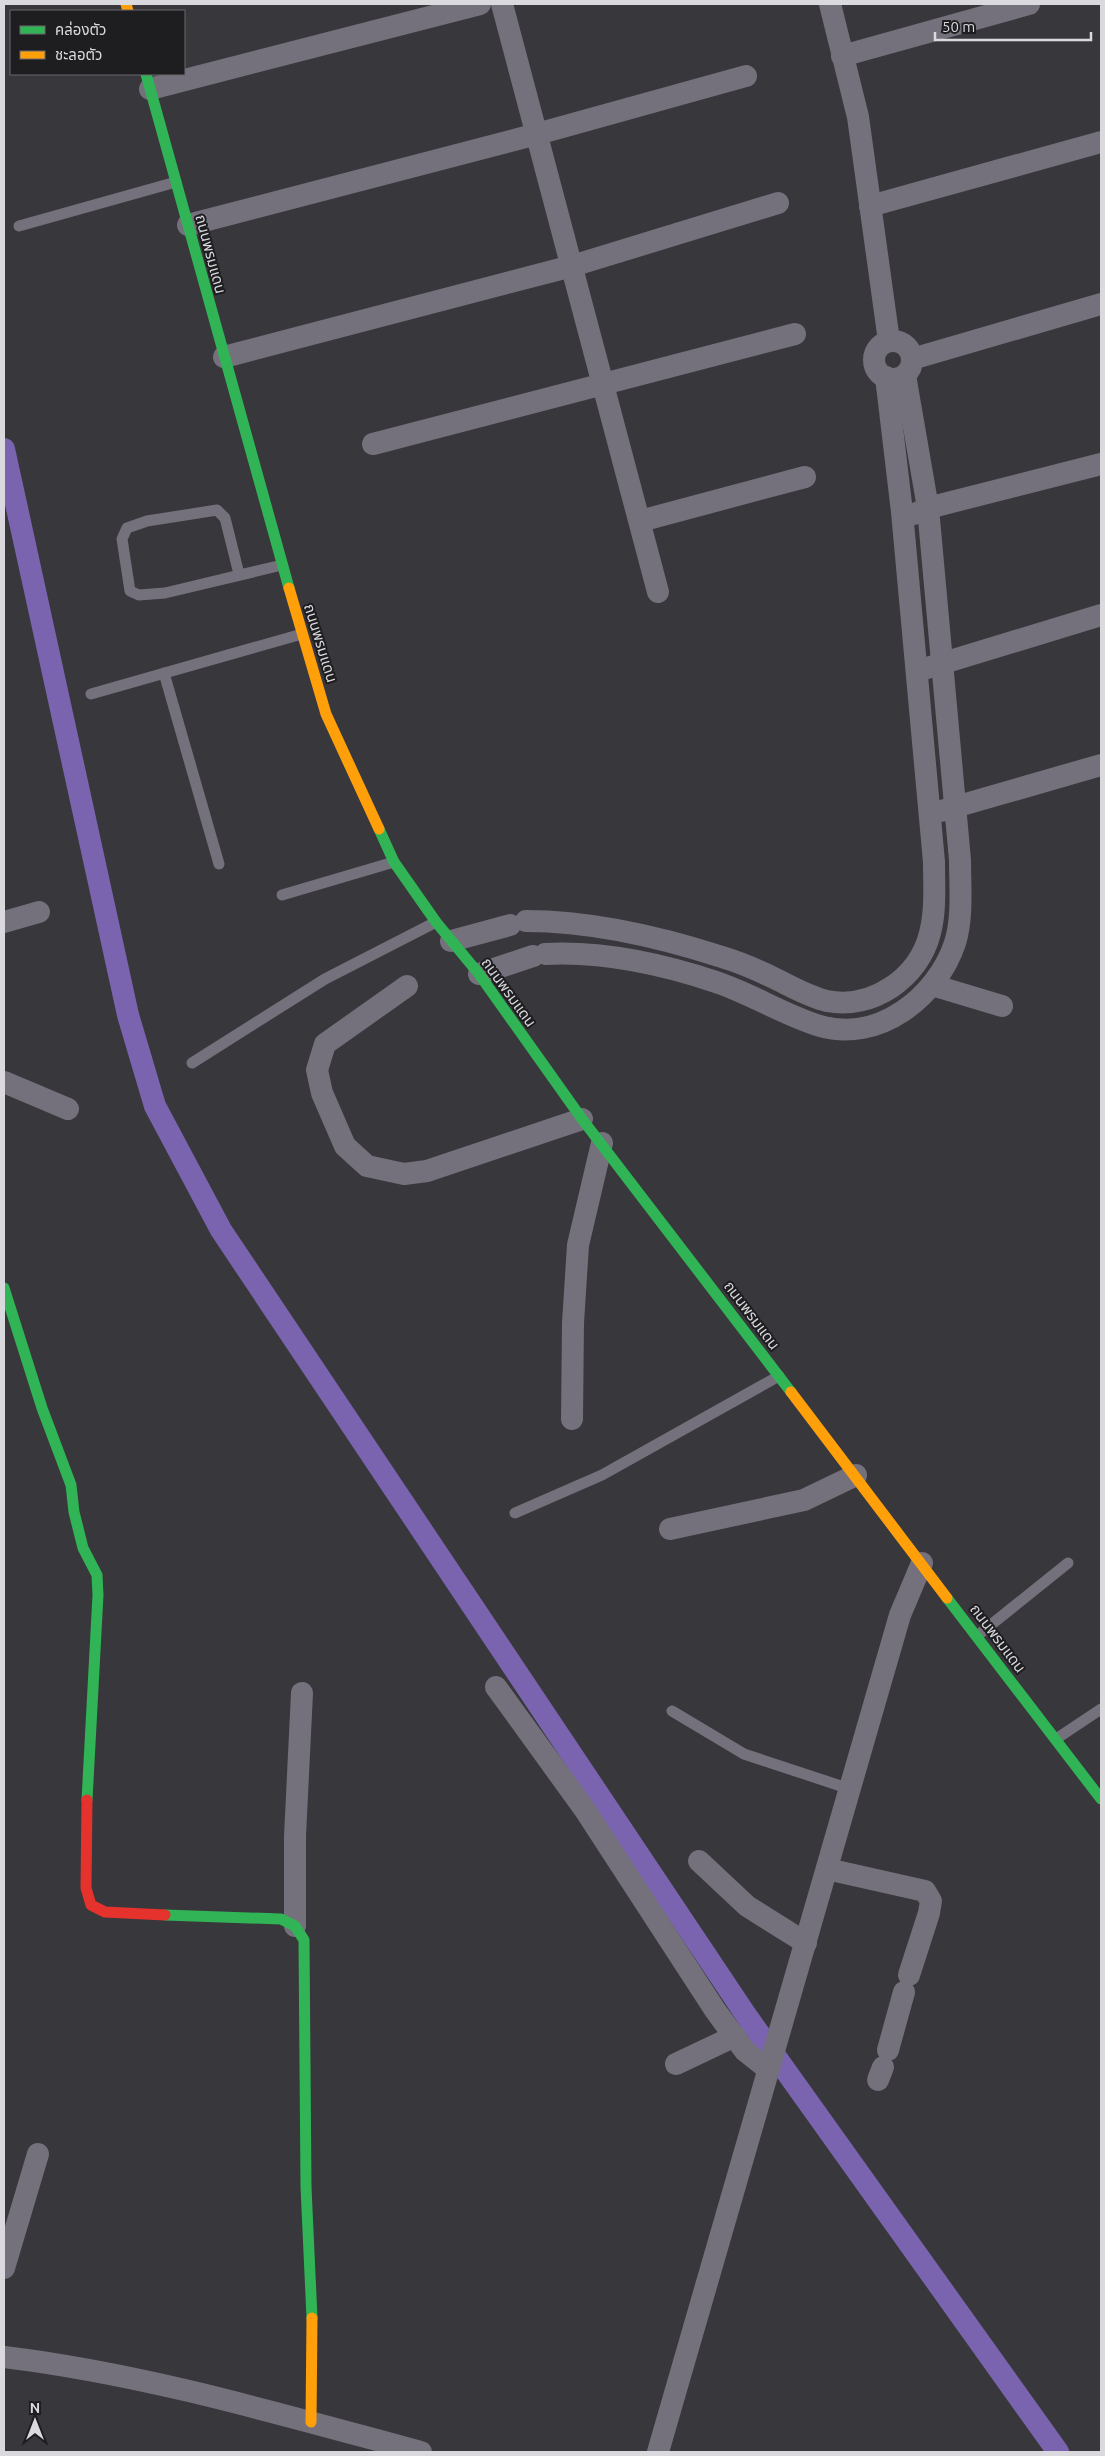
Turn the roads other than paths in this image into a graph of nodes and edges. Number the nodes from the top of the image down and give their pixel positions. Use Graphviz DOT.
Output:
graph roads {
  1 [pos="480,4"];
  2 [pos="502,4"];
  3 [pos="830,4"];
  4 [pos="1029,4"];
  5 [pos="842,56"];
  6 [pos="185,72"];
  7 [pos="174,75"];
  8 [pos="746,76"];
  9 [pos="148,81"];
  10 [pos="537,134"];
  11 [pos="1101,142"];
  12 [pos="176,182"];
  13 [pos="778,203"];
  14 [pos="870,206"];
  15 [pos="188,225"];
  16 [pos="20,226"];
  17 [pos="572,266"];
  18 [pos="1101,304"];
  19 [pos="795,334"];
  20 [pos="889,341"];
  21 [pos="224,357"];
  22 [pos="901,370"];
  23 [pos="603,384"];
  24 [pos="373,444"];
  25 [pos="1101,464"];
  26 [pos="805,477"];
  27 [pos="928,508"];
  28 [pos="902,520"];
  29 [pos="640,521"];
  30 [pos="282,565"];
  31 [pos="239,574"];
  32 [pos="658,592"];
  33 [pos="1101,615"];
  34 [pos="302,634"];
  35 [pos="942,663"];
  36 [pos="916,671"];
  37 [pos="164,673"];
  38 [pos="91,694"];
  39 [pos="1101,765"];
  40 [pos="955,808"];
  41 [pos="929,813"];
  42 [pos="394,862"];
  43 [pos="220,864"];
  44 [pos="282,895"];
  45 [pos="39,912"];
  46 [pos="4,922"];
  47 [pos="436,922"];
  48 [pos="526,922"];
  49 [pos="451,941"];
  50 [pos="544,954"];
  51 [pos="743,964"];
  52 [pos="479,974"];
  53 [pos="932,985"];
  54 [pos="407,986"];
  55 [pos="736,989"];
  56 [pos="1002,1006"];
  57 [pos="192,1063"];
  58 [pos="4,1082"];
  59 [pos="68,1109"];
  60 [pos="582,1118"];
  61 [pos="602,1144"];
  62 [pos="4,1288"];
  63 [pos="780,1376"];
  64 [pos="572,1419"];
  65 [pos="856,1475"];
  66 [pos="515,1513"];
  67 [pos="670,1529"];
  68 [pos="922,1563"];
  69 [pos="1068,1563"];
  70 [pos="977,1636"];
  71 [pos="496,1687"];
  72 [pos="302,1693"];
  73 [pos="1101,1709"];
  74 [pos="672,1710"];
  75 [pos="1056,1739"];
  76 [pos="850,1789"];
  77 [pos="1101,1799"];
  78 [pos="699,1861"];
  79 [pos="827,1869"];
  80 [pos="295,1926"];
  81 [pos="806,1943"];
  82 [pos="735,2036"];
  83 [pos="676,2064"];
  84 [pos="770,2065"];
  85 [pos="883,2066"];
  86 [pos="38,2154"];
  87 [pos="4,2268"];
  88 [pos="4,2357"];
  89 [pos="311,2422"];
  90 [pos="421,2452"];
  91 [pos="658,2452"];
  1 -- 6 [label="street"];
  2 -- 10 [label="street"];
  3 -- 5 [label="street"];
  4 -- 5 [label="street"];
  5 -- 14 [label="street"];
  7 -- 9 [label="street"];
  8 -- 10 [label="street"];
  9 -- 12 [label="main road, ถนนพรมแดน"];
  10 -- 15 [label="street"];
  10 -- 17 [label="street"];
  11 -- 14 [label="street"];
  12 -- 15 [label="main road, ถนนพรมแดน"];
  12 -- 16 [label="lane"];
  13 -- 17 [label="street"];
  14 -- 20 [label="street"];
  15 -- 21 [label="main road, ถนนพรมแดน"];
  17 -- 21 [label="street"];
  17 -- 23 [label="street"];
  18 -- 22 [label="street"];
  19 -- 23 [label="street"];
  20 -- 22 [label="street"];
  20 -- 22 [label="street"];
  21 -- 30 [label="main road, ถนนพรมแดน"];
  22 -- 27 [label="street"];
  22 -- 28 [label="street"];
  23 -- 24 [label="street"];
  23 -- 29 [label="street"];
  25 -- 27 [label="street"];
  26 -- 29 [label="street"];
  27 -- 28 [label="street"];
  27 -- 35 [label="street"];
  28 -- 36 [label="street"];
  29 -- 32 [label="street"];
  30 -- 31 [label="lane"];
  30 -- 34 [label="main road, ถนนพรมแดน"];
  31 -- 31 [label="lane"];
  33 -- 35 [label="street"];
  34 -- 37 [label="lane"];
  34 -- 42 [label="main road, ถนนพรมแดน"];
  35 -- 36 [label="street"];
  35 -- 40 [label="street"];
  36 -- 41 [label="street"];
  37 -- 38 [label="lane"];
  37 -- 43 [label="lane"];
  39 -- 40 [label="street"];
  40 -- 41 [label="street"];
  40 -- 53 [label="street"];
  41 -- 51 [label="street"];
  42 -- 44 [label="lane"];
  42 -- 47 [label="main road, ถนนพรมแดน"];
  45 -- 46 [label="street"];
  47 -- 49 [label="main road, ถนนพรมแดน"];
  47 -- 57 [label="lane"];
  48 -- 49 [label="street"];
  48 -- 50 [label="street"];
  48 -- 51 [label="street"];
  49 -- 52 [label="main road, ถนนพรมแดน"];
  50 -- 52 [label="street"];
  50 -- 55 [label="street"];
  51 -- 55 [label="street"];
  52 -- 60 [label="main road, ถนนพรมแดน"];
  53 -- 55 [label="street"];
  53 -- 56 [label="street"];
  54 -- 60 [label="street"];
  58 -- 59 [label="street"];
  60 -- 61 [label="main road, ถนนพรมแดน"];
  61 -- 63 [label="main road, ถนนพรมแดน"];
  61 -- 64 [label="street"];
  62 -- 80 [label="main road"];
  63 -- 65 [label="main road, ถนนพรมแดน"];
  63 -- 66 [label="lane"];
  65 -- 67 [label="street"];
  65 -- 68 [label="main road, ถนนพรมแดน"];
  68 -- 70 [label="main road, ถนนพรมแดน"];
  68 -- 76 [label="street"];
  69 -- 70 [label="lane"];
  70 -- 75 [label="main road, ถนนพรมแดน"];
  71 -- 82 [label="street"];
  72 -- 80 [label="street"];
  73 -- 75 [label="lane"];
  74 -- 76 [label="lane"];
  75 -- 77 [label="main road, ถนนพรมแดน"];
  76 -- 79 [label="street"];
  78 -- 81 [label="street"];
  79 -- 81 [label="street"];
  79 -- 85 [label="street"];
  80 -- 89 [label="main road"];
  81 -- 84 [label="street"];
  82 -- 83 [label="street"];
  82 -- 84 [label="street"];
  84 -- 91 [label="street"];
  86 -- 87 [label="street"];
  88 -- 89 [label="street"];
  89 -- 90 [label="street"];
}
